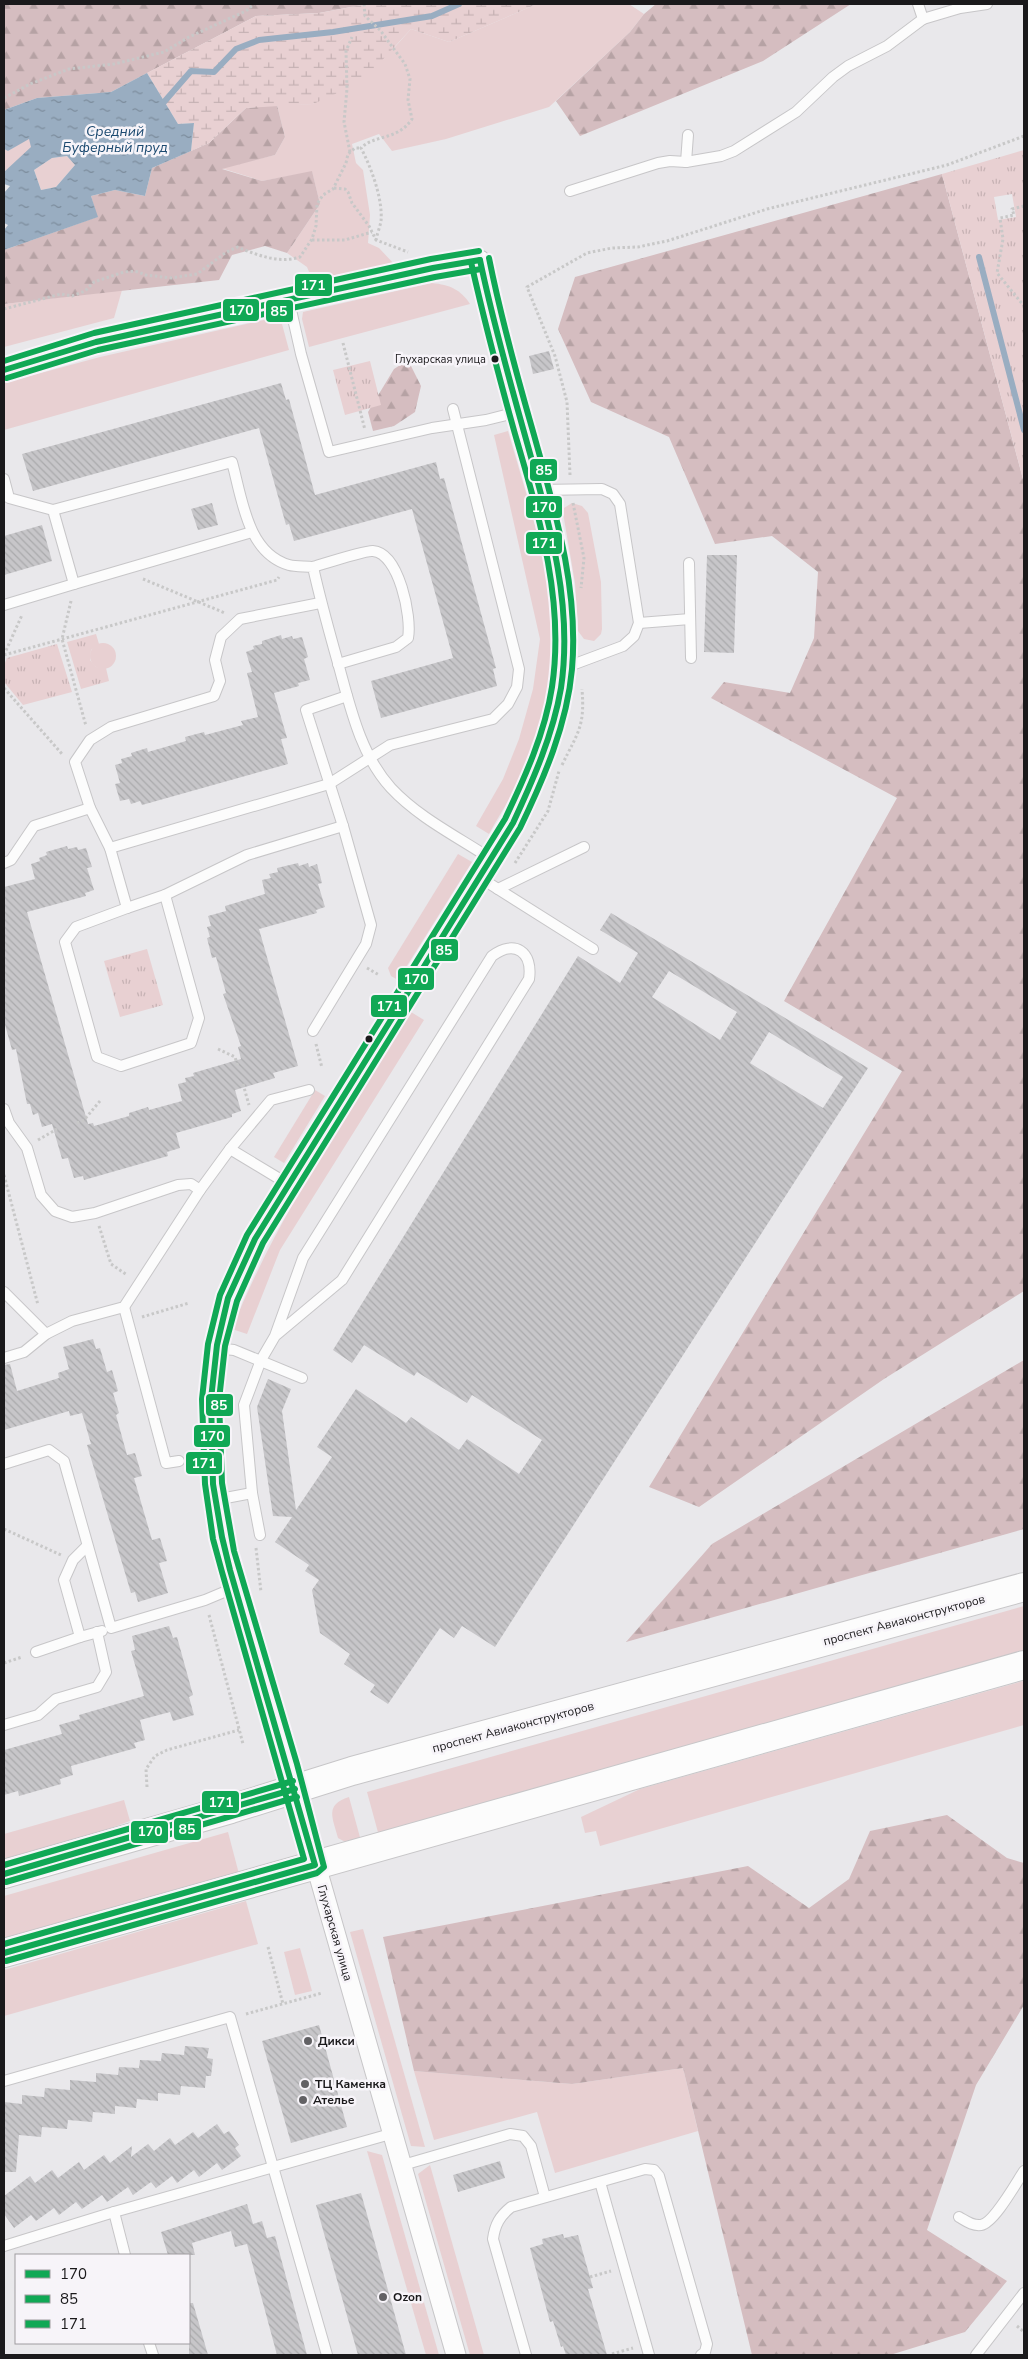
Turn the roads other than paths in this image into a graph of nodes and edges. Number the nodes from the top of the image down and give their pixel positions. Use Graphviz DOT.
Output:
graph roads {
  1 [pos="918,4"];
  2 [pos="988,4"];
  3 [pos="924,19"];
  4 [pos="688,135"];
  5 [pos="686,162"];
  6 [pos="570,191"];
  7 [pos="289,300"];
  8 [pos="4,370"];
  9 [pos="453,409"];
  10 [pos="518,412"];
  11 [pos="456,424"];
  12 [pos="4,479"];
  13 [pos="540,490"];
  14 [pos="6,498"];
  15 [pos="53,510"];
  16 [pos="252,532"];
  17 [pos="689,563"];
  18 [pos="313,567"];
  19 [pos="74,584"];
  20 [pos="320,603"];
  21 [pos="4,605"];
  22 [pos="690,619"];
  23 [pos="639,622"];
  24 [pos="691,658"];
  25 [pos="338,664"];
  26 [pos="564,668"];
  27 [pos="347,696"];
  28 [pos="370,757"];
  29 [pos="329,784"];
  30 [pos="90,808"];
  31 [pos="343,826"];
  32 [pos="584,847"];
  33 [pos="110,848"];
  34 [pos="491,859"];
  35 [pos="4,862"];
  36 [pos="479,877"];
  37 [pos="498,889"];
  38 [pos="165,895"];
  39 [pos="127,908"];
  40 [pos="593,949"];
  41 [pos="313,1030"];
  42 [pos="308,1090"];
  43 [pos="4,1110"];
  44 [pos="230,1149"];
  45 [pos="288,1184"];
  46 [pos="200,1190"];
  47 [pos="4,1292"];
  48 [pos="124,1307"];
  49 [pos="46,1334"];
  50 [pos="275,1336"];
  51 [pos="216,1348"];
  52 [pos="4,1358"];
  53 [pos="261,1360"];
  54 [pos="302,1378"];
  55 [pos="179,1461"];
  56 [pos="4,1464"];
  57 [pos="252,1493"];
  58 [pos="215,1500"];
  59 [pos="260,1535"];
  60 [pos="87,1546"];
  61 [pos="236,1587"];
  62 [pos="1024,1587"];
  63 [pos="111,1628"];
  64 [pos="97,1632"];
  65 [pos="80,1637"];
  66 [pos="36,1652"];
  67 [pos="1024,1666"];
  68 [pos="4,1725"];
  69 [pos="295,1789"];
  70 [pos="315,1865"];
  71 [pos="4,1874"];
  72 [pos="4,1952"];
  73 [pos="4,2081"];
  74 [pos="394,2133"];
  75 [pos="403,2165"];
  76 [pos="274,2166"];
  77 [pos="1024,2171"];
  78 [pos="600,2182"];
  79 [pos="545,2197"];
  80 [pos="114,2212"];
  81 [pos="959,2216"];
  82 [pos="4,2246"];
  83 [pos="126,2254"];
  84 [pos="1024,2293"];
  85 [pos="327,2355"];
  86 [pos="456,2355"];
  87 [pos="526,2355"];
  88 [pos="649,2355"];
  89 [pos="701,2355"];
  90 [pos="976,2355"];
  1 -- 3 [label="lane"];
  2 -- 3 [label="lane"];
  3 -- 5 [label="lane"];
  4 -- 5 [label="lane"];
  5 -- 6 [label="lane"];
  7 -- 8 [label="street"];
  7 -- 10 [label="street, Глухарская улица"];
  7 -- 11 [label="lane"];
  9 -- 11 [label="lane"];
  10 -- 11 [label="lane"];
  10 -- 13 [label="street, Глухарская улица"];
  11 -- 28 [label="lane"];
  12 -- 14 [label="lane"];
  13 -- 23 [label="lane"];
  13 -- 26 [label="street, Глухарская улица"];
  14 -- 15 [label="lane"];
  15 -- 16 [label="lane"];
  15 -- 19 [label="lane"];
  16 -- 18 [label="lane"];
  16 -- 19 [label="lane"];
  17 -- 22 [label="lane"];
  18 -- 20 [label="lane"];
  18 -- 25 [label="lane"];
  19 -- 21 [label="lane"];
  20 -- 25 [label="lane"];
  20 -- 30 [label="lane"];
  22 -- 23 [label="lane"];
  22 -- 24 [label="lane"];
  23 -- 26 [label="lane"];
  25 -- 27 [label="lane"];
  26 -- 34 [label="street, Глухарская улица"];
  27 -- 28 [label="lane"];
  27 -- 29 [label="lane"];
  28 -- 29 [label="lane"];
  28 -- 34 [label="lane"];
  29 -- 31 [label="lane"];
  29 -- 33 [label="lane"];
  30 -- 33 [label="lane"];
  30 -- 35 [label="lane"];
  31 -- 38 [label="lane"];
  31 -- 41 [label="lane"];
  32 -- 37 [label="lane"];
  33 -- 39 [label="lane"];
  34 -- 36 [label="street, Глухарская улица"];
  36 -- 37 [label="lane"];
  36 -- 45 [label="street, Глухарская улица"];
  37 -- 40 [label="lane"];
  38 -- 39 [label="lane"];
  38 -- 39 [label="lane"];
  42 -- 44 [label="lane"];
  43 -- 46 [label="lane"];
  44 -- 45 [label="lane"];
  44 -- 46 [label="lane"];
  45 -- 51 [label="street, Глухарская улица"];
  46 -- 48 [label="lane"];
  47 -- 49 [label="lane"];
  48 -- 49 [label="lane"];
  48 -- 55 [label="lane"];
  49 -- 52 [label="lane"];
  50 -- 50 [label="lane"];
  50 -- 53 [label="lane"];
  51 -- 53 [label="lane"];
  51 -- 58 [label="street, Глухарская улица"];
  53 -- 54 [label="lane"];
  53 -- 57 [label="lane"];
  56 -- 60 [label="lane"];
  57 -- 58 [label="lane"];
  57 -- 59 [label="lane"];
  58 -- 61 [label="street, Глухарская улица"];
  60 -- 63 [label="lane"];
  60 -- 65 [label="lane"];
  61 -- 63 [label="lane"];
  61 -- 69 [label="street, Глухарская улица"];
  62 -- 69 [label="street, проспект Авиаконструкторов"];
  63 -- 64 [label="lane"];
  64 -- 65 [label="lane"];
  64 -- 68 [label="lane"];
  65 -- 66 [label="lane"];
  67 -- 70 [label="street"];
  69 -- 70 [label="street, Глухарская улица"];
  69 -- 71 [label="street, проспект Авиаконструкторов"];
  70 -- 72 [label="street"];
  70 -- 74 [label="street, Глухарская улица"];
  73 -- 76 [label="lane"];
  74 -- 75 [label="street, Глухарская улица"];
  74 -- 76 [label="lane"];
  75 -- 79 [label="lane"];
  75 -- 86 [label="street, Глухарская улица"];
  76 -- 80 [label="lane"];
  76 -- 85 [label="lane"];
  77 -- 81 [label="lane"];
  78 -- 79 [label="lane"];
  78 -- 88 [label="lane"];
  78 -- 89 [label="lane"];
  79 -- 87 [label="lane"];
  80 -- 82 [label="lane"];
  80 -- 83 [label="lane"];
  84 -- 90 [label="lane"];
}
